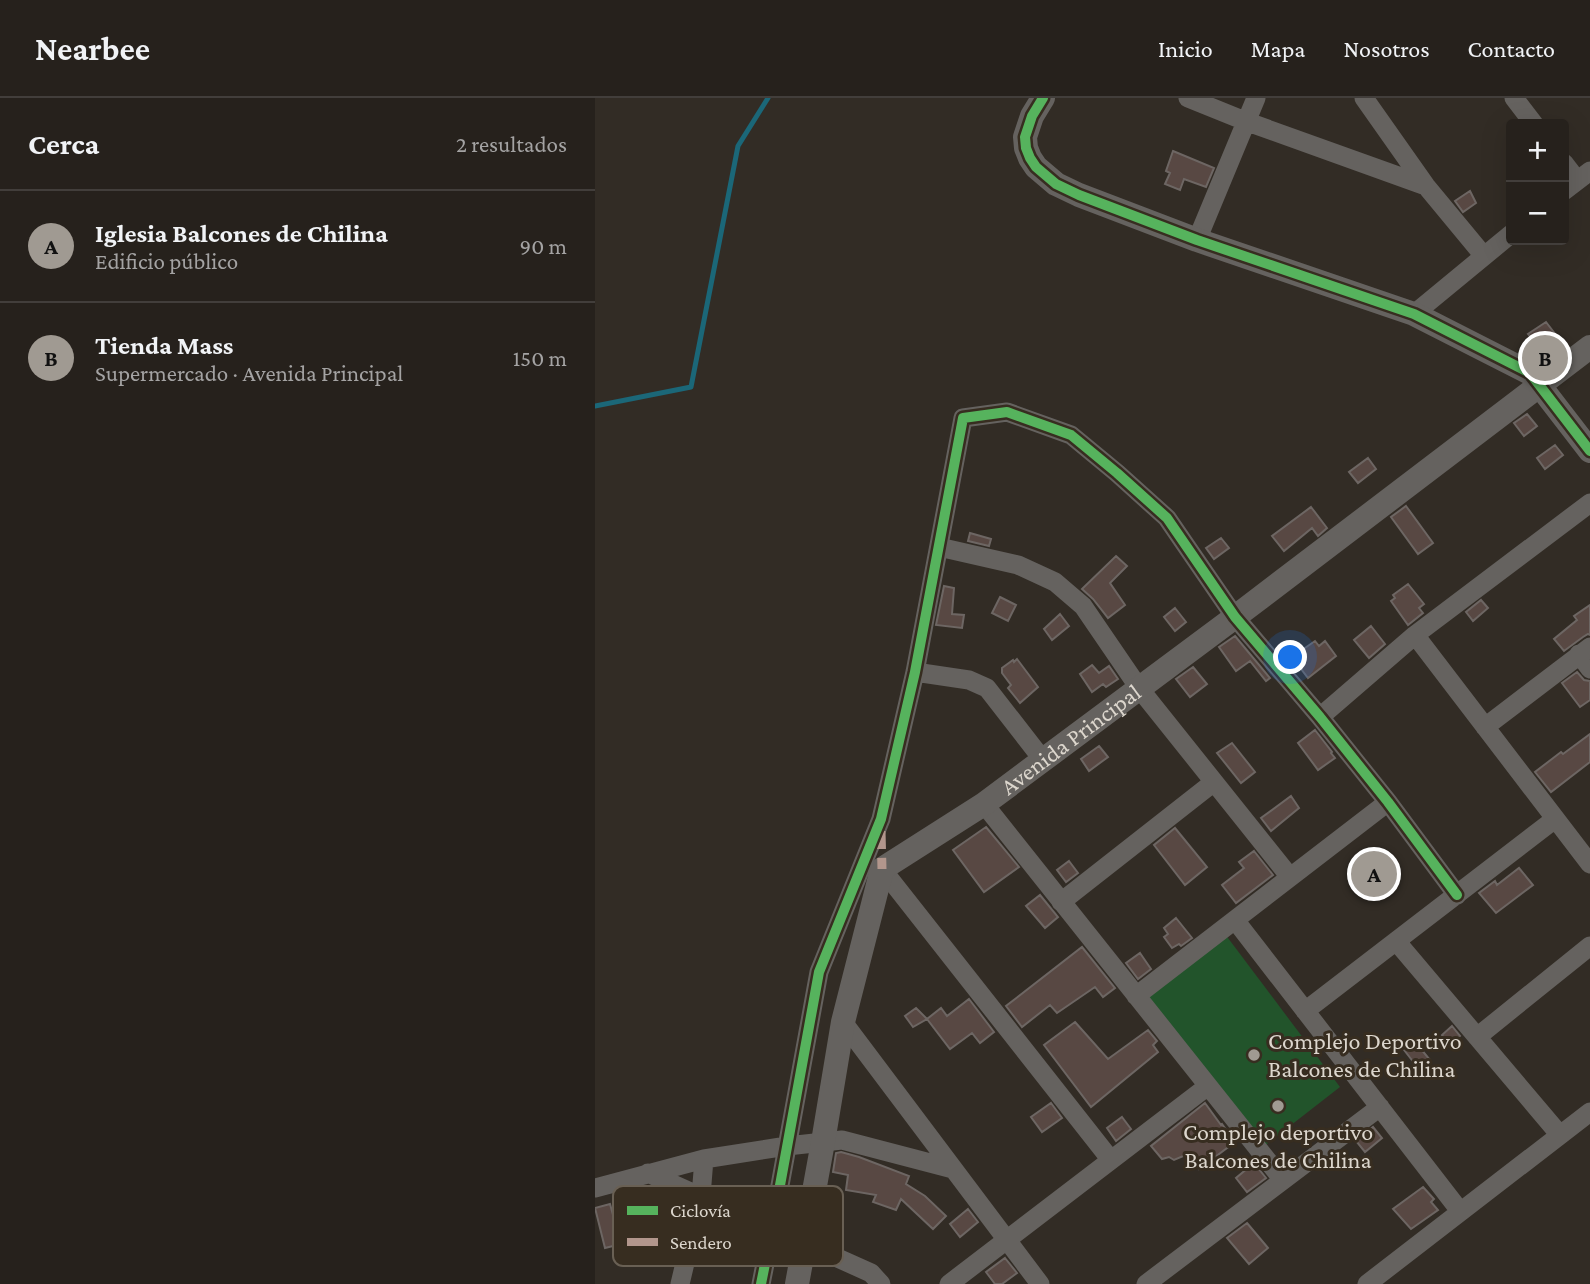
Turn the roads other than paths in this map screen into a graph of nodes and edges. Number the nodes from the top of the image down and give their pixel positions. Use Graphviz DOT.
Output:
graph roads {
  1 [pos="1043,98"];
  2 [pos="1188,98"];
  3 [pos="1256,98"];
  4 [pos="1364,98"];
  5 [pos="1514,98"];
  6 [pos="1530,119"];
  7 [pos="1245,121"];
  8 [pos="1426,186"];
  9 [pos="1506,238"];
  10 [pos="1197,240"];
  11 [pos="1484,256"];
  12 [pos="1414,314"];
  13 [pos="1590,347"];
  14 [pos="1539,385"];
  15 [pos="1590,451"];
  16 [pos="1590,503"];
  17 [pos="939,547"];
  18 [pos="1235,617"];
  19 [pos="1415,635"];
  20 [pos="1586,657"];
  21 [pos="915,672"];
  22 [pos="1139,688"];
  23 [pos="1320,717"];
  24 [pos="1485,727"];
  25 [pos="1043,760"];
  26 [pos="1214,782"];
  27 [pos="1388,802"];
  28 [pos="983,804"];
  29 [pos="1555,819"];
  30 [pos="1590,864"];
  31 [pos="882,869"];
  32 [pos="1290,877"];
  33 [pos="1457,895"];
  34 [pos="1061,902"];
  35 [pos="1235,920"];
  36 [pos="1396,942"];
  37 [pos="1590,946"];
  38 [pos="1136,996"];
  39 [pos="1305,1011"];
  40 [pos="843,1022"];
  41 [pos="1477,1037"];
  42 [pos="1208,1086"];
  43 [pos="1380,1107"];
  44 [pos="1590,1112"];
  45 [pos="1560,1135"];
  46 [pos="823,1142"];
  47 [pos="787,1146"];
  48 [pos="704,1159"];
  49 [pos="1111,1160"];
  50 [pos="953,1169"];
  51 [pos="648,1173"];
  52 [pos="1283,1180"];
  53 [pos="678,1186"];
  54 [pos="702,1186"];
  55 [pos="780,1186"];
  56 [pos="814,1186"];
  57 [pos="595,1188"];
  58 [pos="1460,1212"];
  59 [pos="1007,1240"];
  60 [pos="843,1260"];
  61 [pos="684,1266"];
  62 [pos="765,1266"];
  63 [pos="800,1266"];
  64 [pos="680,1284"];
  65 [pos="761,1284"];
  66 [pos="797,1284"];
  67 [pos="881,1284"];
  68 [pos="949,1284"];
  69 [pos="1039,1284"];
  70 [pos="1146,1284"];
  71 [pos="1367,1284"];
  1 -- 10 [label="street"];
  2 -- 7 [label="street"];
  3 -- 7 [label="street"];
  4 -- 8 [label="street"];
  5 -- 6 [label="street"];
  7 -- 8 [label="street"];
  7 -- 10 [label="street"];
  8 -- 11 [label="street"];
  9 -- 11 [label="street"];
  10 -- 12 [label="street"];
  11 -- 12 [label="street"];
  12 -- 14 [label="street"];
  13 -- 14 [label="street, Avenida Principal"];
  14 -- 15 [label="street"];
  14 -- 18 [label="street, Avenida Principal"];
  16 -- 19 [label="street"];
  17 -- 18 [label="street"];
  17 -- 21 [label="street"];
  17 -- 22 [label="street"];
  18 -- 22 [label="street, Avenida Principal"];
  18 -- 23 [label="street"];
  19 -- 23 [label="street"];
  19 -- 24 [label="street"];
  20 -- 24 [label="street"];
  21 -- 25 [label="street"];
  21 -- 47 [label="street"];
  22 -- 25 [label="street, Avenida Principal"];
  22 -- 26 [label="street"];
  23 -- 27 [label="street"];
  24 -- 29 [label="street"];
  25 -- 28 [label="street, Avenida Principal"];
  26 -- 32 [label="street"];
  26 -- 34 [label="street"];
  27 -- 32 [label="street"];
  27 -- 33 [label="street"];
  28 -- 31 [label="street, Avenida Principal"];
  28 -- 34 [label="street"];
  29 -- 30 [label="street"];
  29 -- 33 [label="street"];
  31 -- 40 [label="street"];
  31 -- 49 [label="street"];
  32 -- 35 [label="street"];
  33 -- 36 [label="street"];
  34 -- 38 [label="street"];
  35 -- 38 [label="street"];
  35 -- 39 [label="street"];
  36 -- 39 [label="street"];
  36 -- 41 [label="street"];
  37 -- 41 [label="street"];
  38 -- 42 [label="street"];
  39 -- 43 [label="street"];
  40 -- 46 [label="street"];
  40 -- 50 [label="street"];
  41 -- 45 [label="street"];
  42 -- 49 [label="street"];
  42 -- 52 [label="street"];
  43 -- 52 [label="street"];
  43 -- 58 [label="street"];
  44 -- 45 [label="street"];
  45 -- 58 [label="street"];
  46 -- 47 [label="street"];
  46 -- 50 [label="street"];
  46 -- 56 [label="street"];
  47 -- 48 [label="street"];
  47 -- 55 [label="street"];
  48 -- 51 [label="street"];
  48 -- 54 [label="street"];
  49 -- 59 [label="street"];
  50 -- 59 [label="street"];
  51 -- 53 [label="street"];
  51 -- 57 [label="street"];
  52 -- 70 [label="street"];
  58 -- 71 [label="street"];
  59 -- 68 [label="street"];
  59 -- 69 [label="street"];
  60 -- 67 [label="street"];
  61 -- 64 [label="street"];
  62 -- 65 [label="street"];
  63 -- 66 [label="street"];
}
